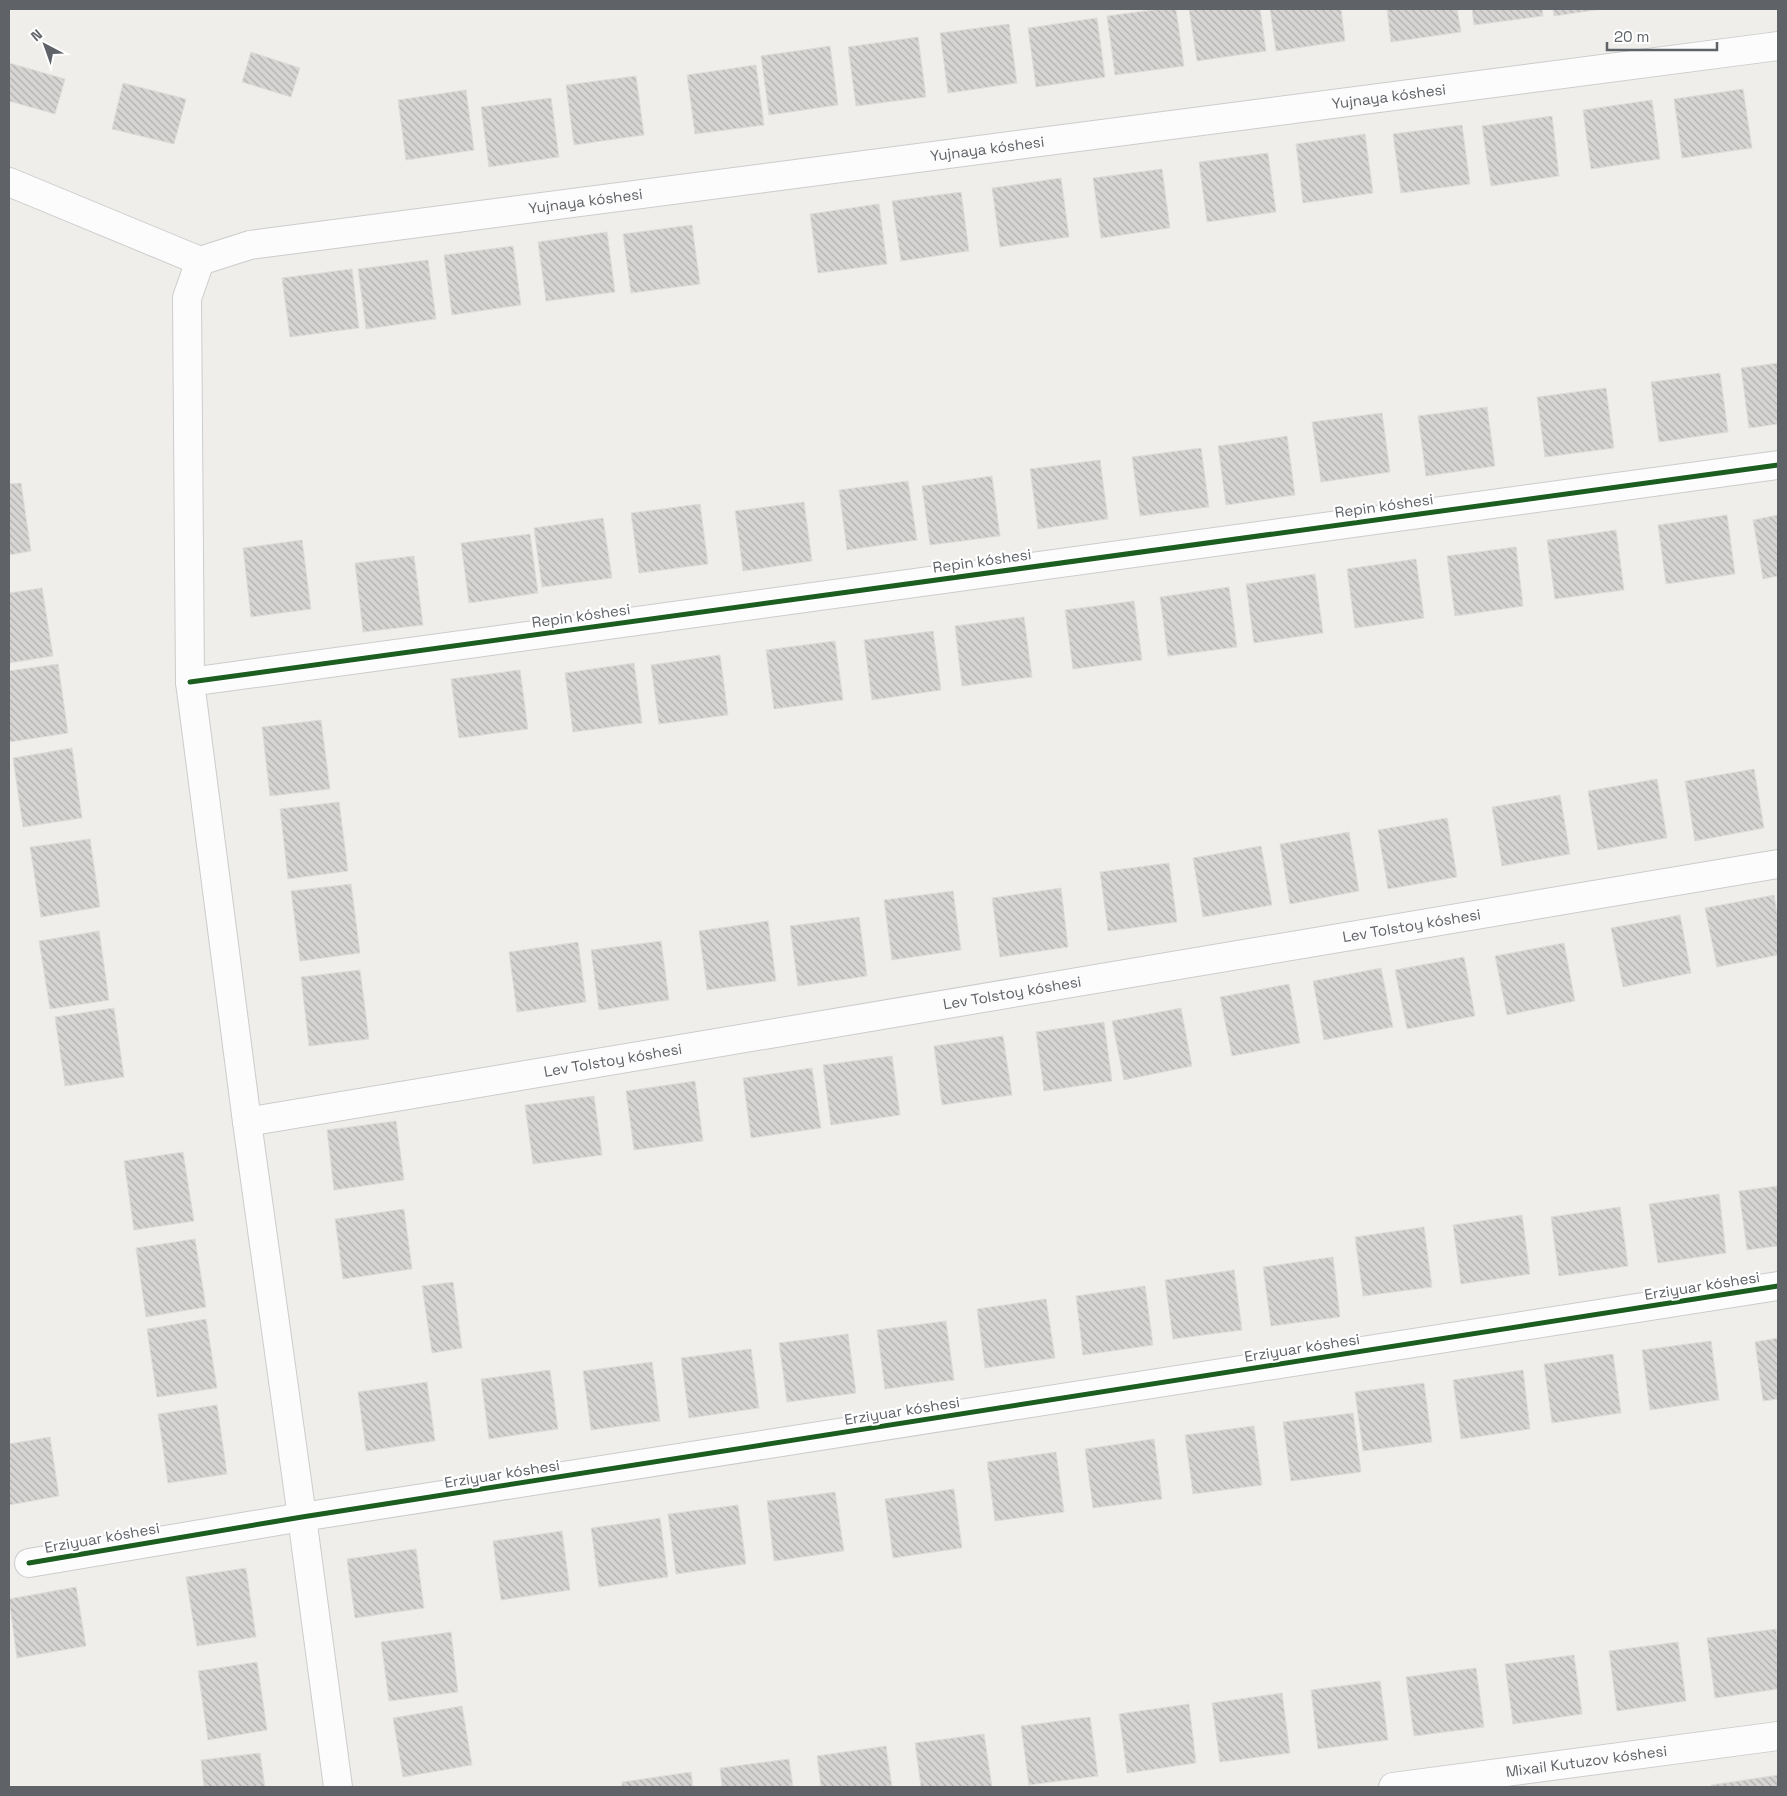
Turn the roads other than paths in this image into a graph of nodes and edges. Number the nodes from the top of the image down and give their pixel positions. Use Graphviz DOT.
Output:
graph roads {
  1 [pos="1778,46"];
  2 [pos="9,182"];
  3 [pos="200,261"];
  4 [pos="1778,465"];
  5 [pos="190,682"];
  6 [pos="1778,864"];
  7 [pos="247,1122"];
  8 [pos="1778,1286"];
  9 [pos="302,1518"];
  10 [pos="29,1563"];
  11 [pos="1778,1736"];
  12 [pos="338,1787"];
  13 [pos="1393,1787"];
  1 -- 3 [label="street, Yujnaya kóshesi"];
  2 -- 3 [label="street"];
  3 -- 5 [label="street"];
  4 -- 5 [label="street, Repin kóshesi"];
  5 -- 7 [label="street"];
  6 -- 7 [label="street, Lev Tolstoy kóshesi"];
  7 -- 9 [label="street"];
  8 -- 9 [label="street, Erziyuar kóshesi"];
  9 -- 10 [label="street, Erziyuar kóshesi"];
  9 -- 12 [label="street"];
  11 -- 13 [label="street, Mixail Kutuzov kóshesi"];
}
